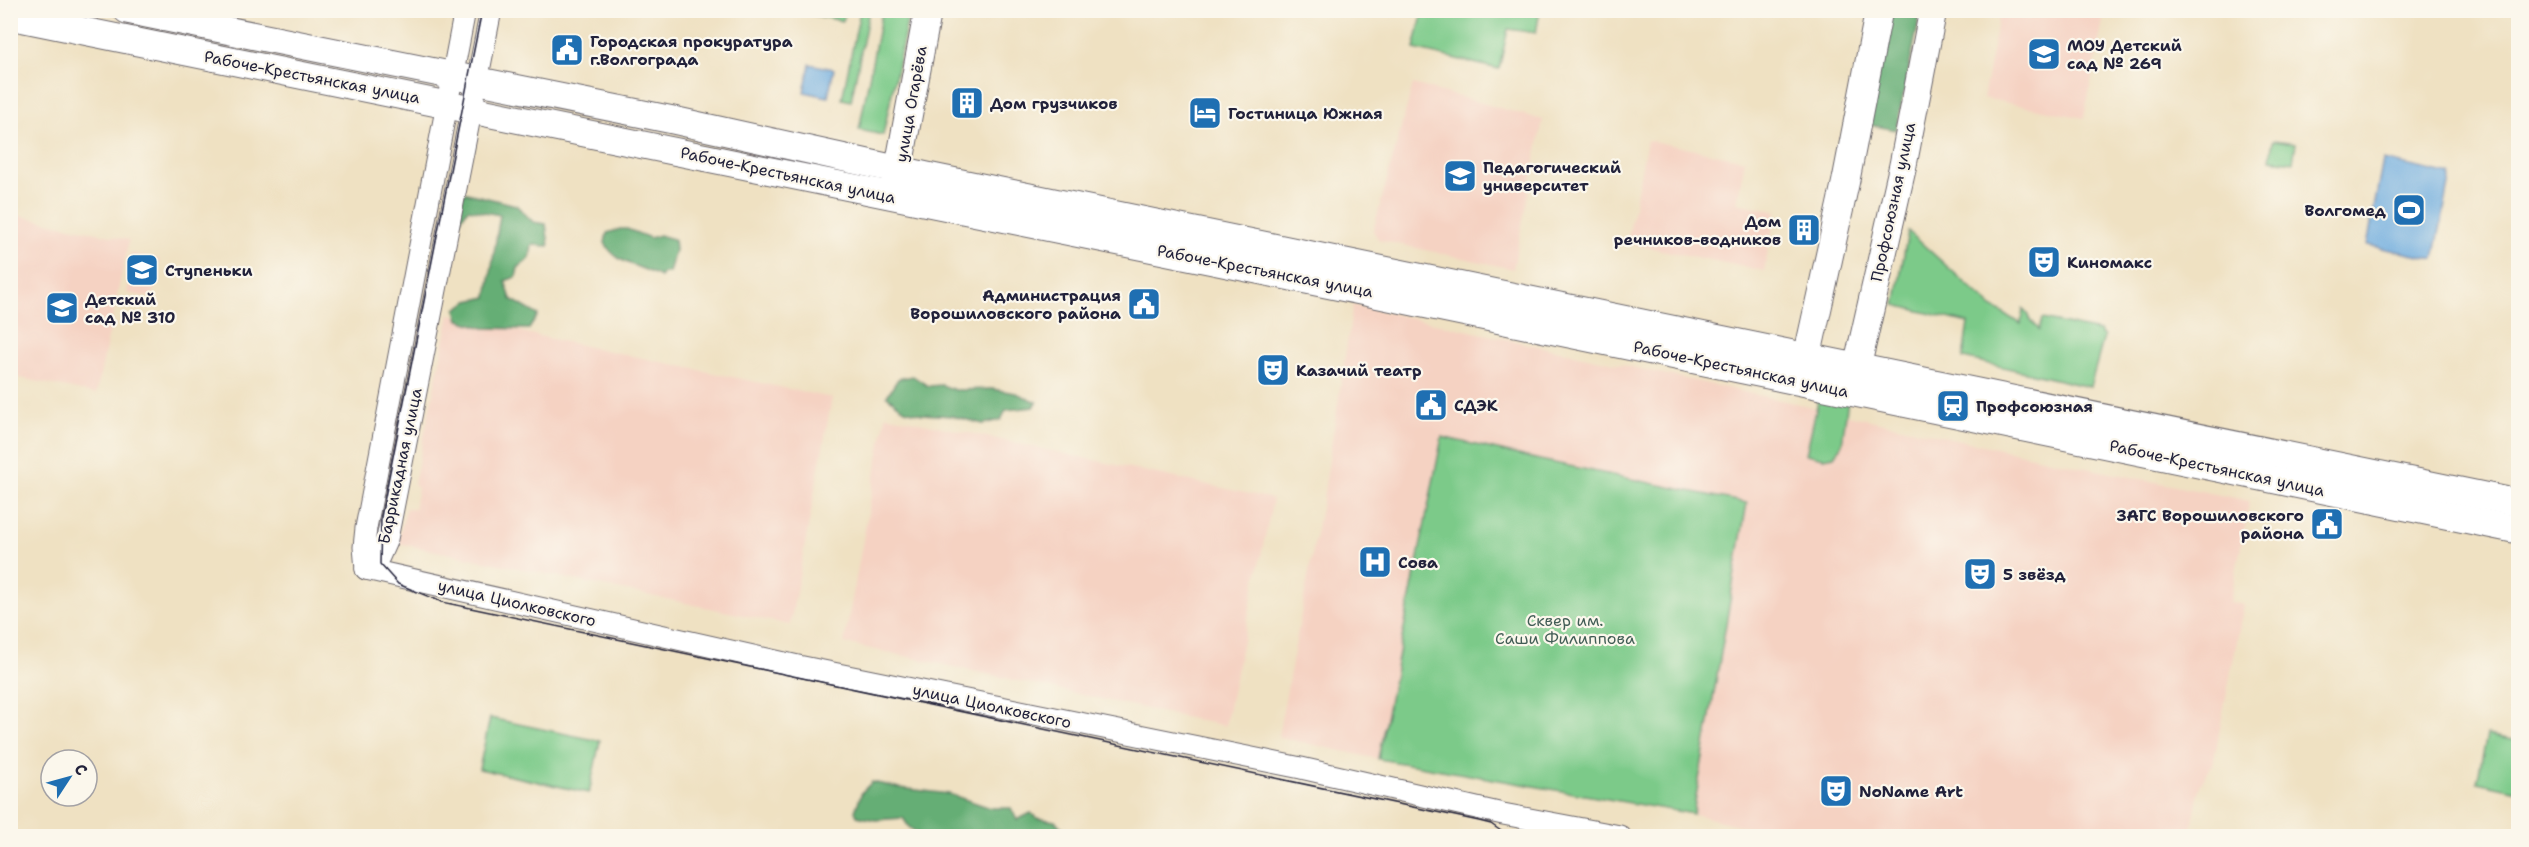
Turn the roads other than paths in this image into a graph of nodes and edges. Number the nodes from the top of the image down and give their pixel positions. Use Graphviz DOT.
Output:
graph roads {
  1 [pos="127,10"];
  2 [pos="465,10"];
  3 [pos="491,10"];
  4 [pos="928,10"];
  5 [pos="1879,10"];
  6 [pos="1933,10"];
  7 [pos="10,16"];
  8 [pos="465,79"];
  9 [pos="459,107"];
  10 [pos="898,170"];
  11 [pos="894,197"];
  12 [pos="411,295"];
  13 [pos="435,298"];
  14 [pos="1807,357"];
  15 [pos="1854,380"];
  16 [pos="2518,503"];
  17 [pos="2518,530"];
  18 [pos="366,569"];
  19 [pos="1620,837"];
  1 -- 8 [label="main road, Рабоче-Крестьянская улица"];
  2 -- 8 [label="street, Баррикадная улица"];
  3 -- 8 [label="street, Баррикадная улица"];
  4 -- 10 [label="main road, улица Огарёва"];
  5 -- 14 [label="main road"];
  6 -- 15 [label="main road, Профсоюзная улица"];
  7 -- 9 [label="main road, Рабоче-Крестьянская улица"];
  8 -- 9 [label="street, Баррикадная улица"];
  8 -- 10 [label="main road, Рабоче-Крестьянская улица"];
  9 -- 11 [label="main road, Рабоче-Крестьянская улица"];
  9 -- 12 [label="street, Баррикадная улица"];
  9 -- 13 [label="street, Баррикадная улица"];
  10 -- 11 [label="main road, улица Огарёва"];
  10 -- 14 [label="main road, Рабоче-Крестьянская улица"];
  11 -- 15 [label="main road, Рабоче-Крестьянская улица"];
  12 -- 13 [label="street"];
  12 -- 18 [label="street, Баррикадная улица"];
  13 -- 18 [label="street, Баррикадная улица"];
  14 -- 15 [label="main road, Рабоче-Крестьянская улица"];
  15 -- 16 [label="main road, Рабоче-Крестьянская улица"];
  15 -- 17 [label="main road, Рабоче-Крестьянская улица"];
  18 -- 19 [label="street, улица Циолковского"];
}
